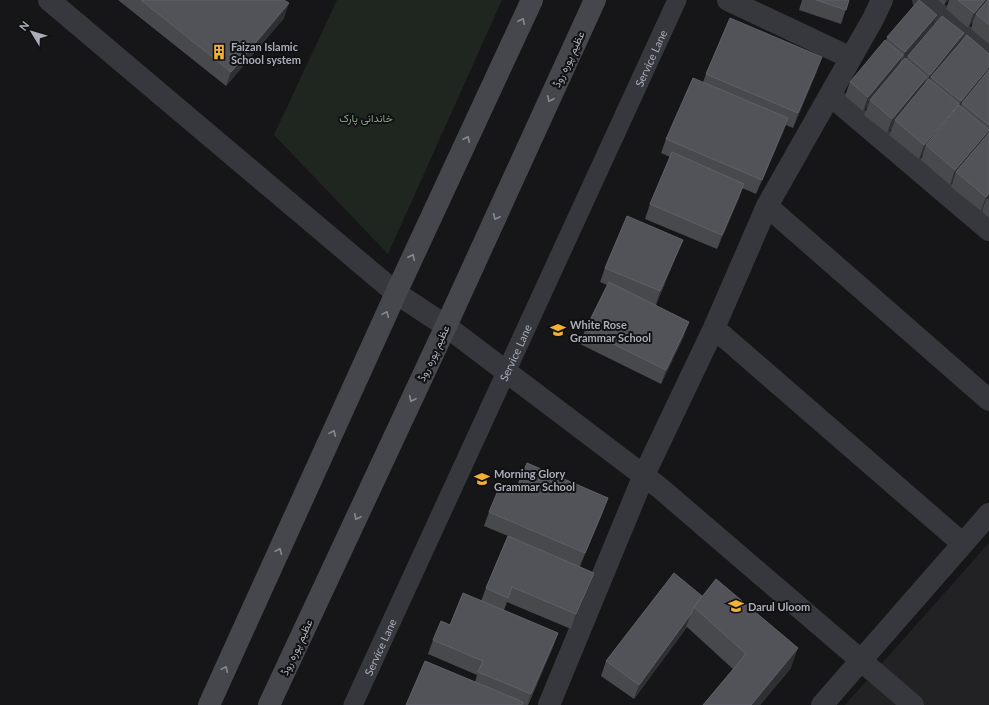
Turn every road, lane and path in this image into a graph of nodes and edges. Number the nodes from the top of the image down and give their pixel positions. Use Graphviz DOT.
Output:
graph roads {
  1 [pos="50,0"];
  2 [pos="532,0"];
  3 [pos="595,0"];
  4 [pos="677,0"];
  5 [pos="728,0"];
  6 [pos="895,0"];
  7 [pos="923,0"];
  8 [pos="878,9"];
  9 [pos="989,57"];
  10 [pos="851,58"];
  11 [pos="830,95"];
  12 [pos="767,206"];
  13 [pos="989,230"];
  14 [pos="396,292"];
  15 [pos="446,326"];
  16 [pos="714,328"];
  17 [pos="507,371"];
  18 [pos="989,400"];
  19 [pos="644,475"];
  20 [pos="989,514"];
  21 [pos="963,544"];
  22 [pos="861,660"];
  23 [pos="209,705"];
  24 [pos="269,705"];
  25 [pos="353,705"];
  26 [pos="549,705"];
  27 [pos="822,705"];
  28 [pos="913,705"];
  1 -- 14 [label="street"];
  14 -- 2 [label="main road, one-way"];
  3 -- 15 [label="main road, عظیم پورہ روڈ, one-way"];
  4 -- 17 [label="lane, Service Lane"];
  5 -- 10 [label="street"];
  6 -- 8 [label="street"];
  7 -- 9 [label="street"];
  8 -- 10 [label="street"];
  10 -- 11 [label="street"];
  11 -- 12 [label="street"];
  11 -- 13 [label="street"];
  12 -- 16 [label="street"];
  12 -- 18 [label="street"];
  14 -- 15 [label="street"];
  23 -- 14 [label="main road, one-way"];
  15 -- 17 [label="street"];
  15 -- 24 [label="main road, عظیم پورہ روڈ, one-way"];
  16 -- 19 [label="street"];
  16 -- 21 [label="street"];
  17 -- 19 [label="street"];
  17 -- 25 [label="lane, Service Lane"];
  19 -- 22 [label="street"];
  19 -- 26 [label="street"];
  20 -- 21 [label="street"];
  21 -- 22 [label="street"];
  22 -- 27 [label="street"];
  22 -- 28 [label="street"];
}
